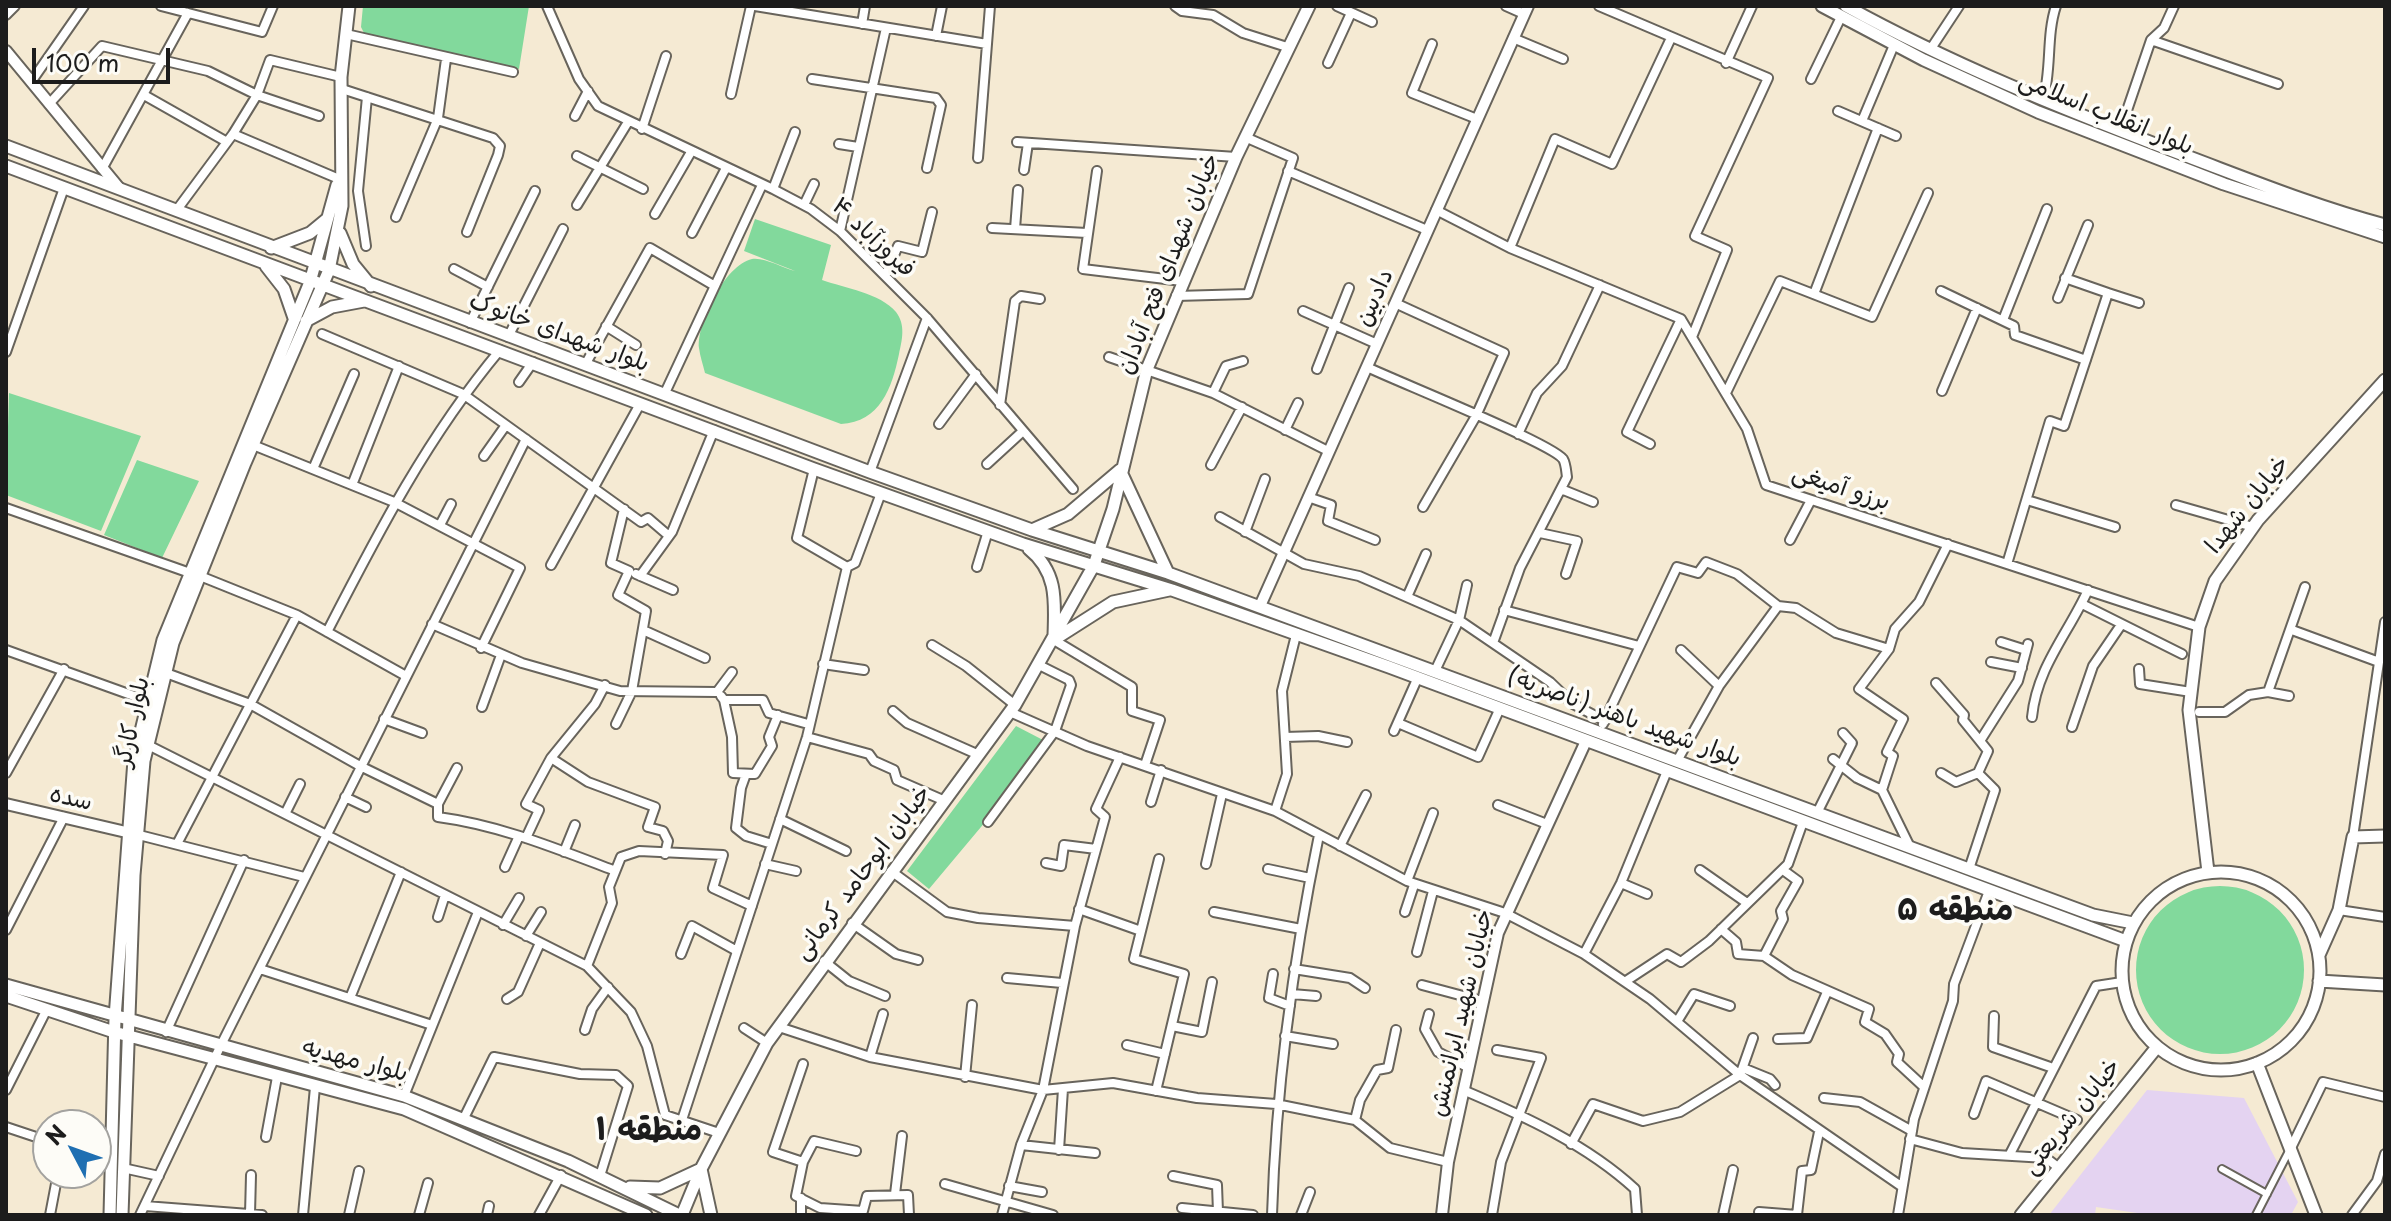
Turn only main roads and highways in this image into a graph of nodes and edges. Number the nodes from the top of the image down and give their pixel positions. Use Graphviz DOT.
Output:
graph roads {
  1 [pos="349,6"];
  2 [pos="1309,6"];
  3 [pos="1822,6"];
  4 [pos="1843,11"];
  5 [pos="6,146"];
  6 [pos="6,166"];
  7 [pos="339,179"];
  8 [pos="328,218"];
  9 [pos="2385,225"];
  10 [pos="338,227"];
  11 [pos="2385,237"];
  12 [pos="271,248"];
  13 [pos="263,262"];
  14 [pos="316,265"];
  15 [pos="329,270"];
  16 [pos="310,282"];
  17 [pos="322,286"];
  18 [pos="372,286"];
  19 [pos="367,301"];
  20 [pos="300,320"];
  21 [pos="2385,380"];
  22 [pos="1120,470"];
  23 [pos="1032,530"];
  24 [pos="1023,544"];
  25 [pos="1100,550"];
  26 [pos="1094,565"];
  27 [pos="1168,573"];
  28 [pos="195,574"];
  29 [pos="1172,590"];
  30 [pos="1054,640"];
  31 [pos="1774,797"];
  32 [pos="1769,810"];
  33 [pos="2385,836"];
  34 [pos="2208,872"];
  35 [pos="2133,923"];
  36 [pos="2126,941"];
  37 [pos="2319,956"];
  38 [pos="2319,981"];
  39 [pos="6,985"];
  40 [pos="2385,985"];
  41 [pos="6,996"];
  42 [pos="30,998"];
  43 [pos="115,1018"];
  44 [pos="128,1021"];
  45 [pos="114,1032"];
  46 [pos="127,1035"];
  47 [pos="2157,1047"];
  48 [pos="2257,1063"];
  49 [pos="119,1100"];
  50 [pos="568,1161"];
  51 [pos="701,1169"];
  52 [pos="561,1175"];
  53 [pos="617,1184"];
  54 [pos="614,1199"];
  55 [pos="110,1215"];
  56 [pos="122,1215"];
  57 [pos="632,1215"];
  58 [pos="646,1215"];
  59 [pos="681,1215"];
  60 [pos="711,1215"];
  61 [pos="2021,1215"];
  62 [pos="2316,1215"];
  1 -- 7 [label="main road"];
  2 -- 22 [label="main road, خیابان شهدای فتح آبادان"];
  3 -- 4 [label="main road, بلوار انقلاب اسلامی"];
  4 -- 9 [label="main road, بلوار انقلاب اسلامی"];
  4 -- 11 [label="main road, بلوار انقلاب اسلامی"];
  5 -- 12 [label="main road, بلوار شهدای خانوک"];
  6 -- 13 [label="main road, بلوار شهدای خانوک"];
  7 -- 8 [label="main road, بلوار کارگر"];
  7 -- 10 [label="main road"];
  8 -- 12 [label="main road"];
  8 -- 14 [label="main road, بلوار کارگر"];
  10 -- 15 [label="main road, بلوار کارگر"];
  10 -- 18 [label="main road"];
  12 -- 14 [label="main road, بلوار شهدای خانوک"];
  13 -- 16 [label="main road, بلوار شهدای خانوک"];
  13 -- 20 [label="main road"];
  14 -- 15 [label="main road, بلوار شهدای خانوک"];
  14 -- 16 [label="main road, بلوار کارگر"];
  15 -- 17 [label="main road, بلوار کارگر"];
  15 -- 18 [label="main road, بلوار شهدای خانوک"];
  16 -- 17 [label="main road, بلوار شهدای خانوک"];
  16 -- 20 [label="main road, بلوار کارگر"];
  17 -- 19 [label="main road, بلوار شهدای خانوک"];
  17 -- 20 [label="main road, بلوار کارگر"];
  18 -- 23 [label="main road, بلوار شهدای خانوک"];
  19 -- 20 [label="main road"];
  19 -- 24 [label="main road, بلوار شهدای خانوک"];
  20 -- 28 [label="main road, بلوار کارگر"];
  20 -- 28 [label="main road, بلوار کارگر"];
  21 -- 34 [label="main road, خیابان شهدا"];
  22 -- 23 [label="main road"];
  22 -- 25 [label="main road, خیابان شهدای فتح آبادان"];
  22 -- 27 [label="main road"];
  23 -- 25 [label="main road, بلوار شهدای خانوک"];
  24 -- 26 [label="main road, بلوار شهدای خانوک"];
  24 -- 30 [label="main road"];
  25 -- 26 [label="main road, خیابان شهدای فتح آبادان"];
  25 -- 27 [label="main road, بلوار شهید باهنر (ناصریه)"];
  26 -- 29 [label="main road, بلوار شهید باهنر (ناصریه)"];
  26 -- 30 [label="main road, خیابان ابوحامد کرمانی"];
  27 -- 31 [label="main road, بلوار شهید باهنر (ناصریه)"];
  28 -- 43 [label="main road, بلوار کارگر"];
  28 -- 44 [label="main road, بلوار کارگر"];
  29 -- 30 [label="main road"];
  29 -- 32 [label="main road, بلوار شهید باهنر (ناصریه)"];
  30 -- 51 [label="main road, خیابان ابوحامد کرمانی"];
  31 -- 32 [label="main road"];
  31 -- 35 [label="main road, بلوار شهید باهنر (ناصریه)"];
  32 -- 36 [label="main road, بلوار شهید باهنر (ناصریه)"];
  33 -- 37 [label="main road"];
  34 -- 35 [label="main road"];
  34 -- 37 [label="main road"];
  35 -- 36 [label="main road"];
  36 -- 47 [label="main road"];
  37 -- 38 [label="main road"];
  38 -- 40 [label="main road"];
  38 -- 48 [label="main road"];
  39 -- 42 [label="main road, بلوار مهدیه"];
  41 -- 42 [label="main road, بلوار مهدیه"];
  42 -- 43 [label="main road, بلوار مهدیه"];
  42 -- 45 [label="main road, بلوار مهدیه"];
  43 -- 44 [label="main road, بلوار مهدیه"];
  43 -- 45 [label="main road, بلوار کارگر"];
  44 -- 46 [label="main road, بلوار کارگر"];
  44 -- 50 [label="main road, بلوار مهدیه"];
  45 -- 46 [label="main road, بلوار مهدیه"];
  45 -- 49 [label="main road, بلوار کارگر"];
  46 -- 49 [label="main road, بلوار کارگر"];
  46 -- 52 [label="main road, بلوار مهدیه"];
  47 -- 48 [label="main road"];
  47 -- 61 [label="main road, خیابان شریعتی"];
  48 -- 62 [label="main road"];
  49 -- 55 [label="main road, بلوار کارگر"];
  49 -- 56 [label="main road, بلوار کارگر"];
  50 -- 52 [label="main road"];
  50 -- 53 [label="main road, بلوار مهدیه"];
  51 -- 53 [label="main road"];
  51 -- 59 [label="main road, خیابان ابوحامد کرمانی"];
  51 -- 60 [label="main road"];
  52 -- 54 [label="main road, بلوار مهدیه"];
  53 -- 59 [label="main road, بلوار مهدیه"];
  54 -- 57 [label="main road"];
  54 -- 58 [label="main road, بلوار مهدیه"];
}
